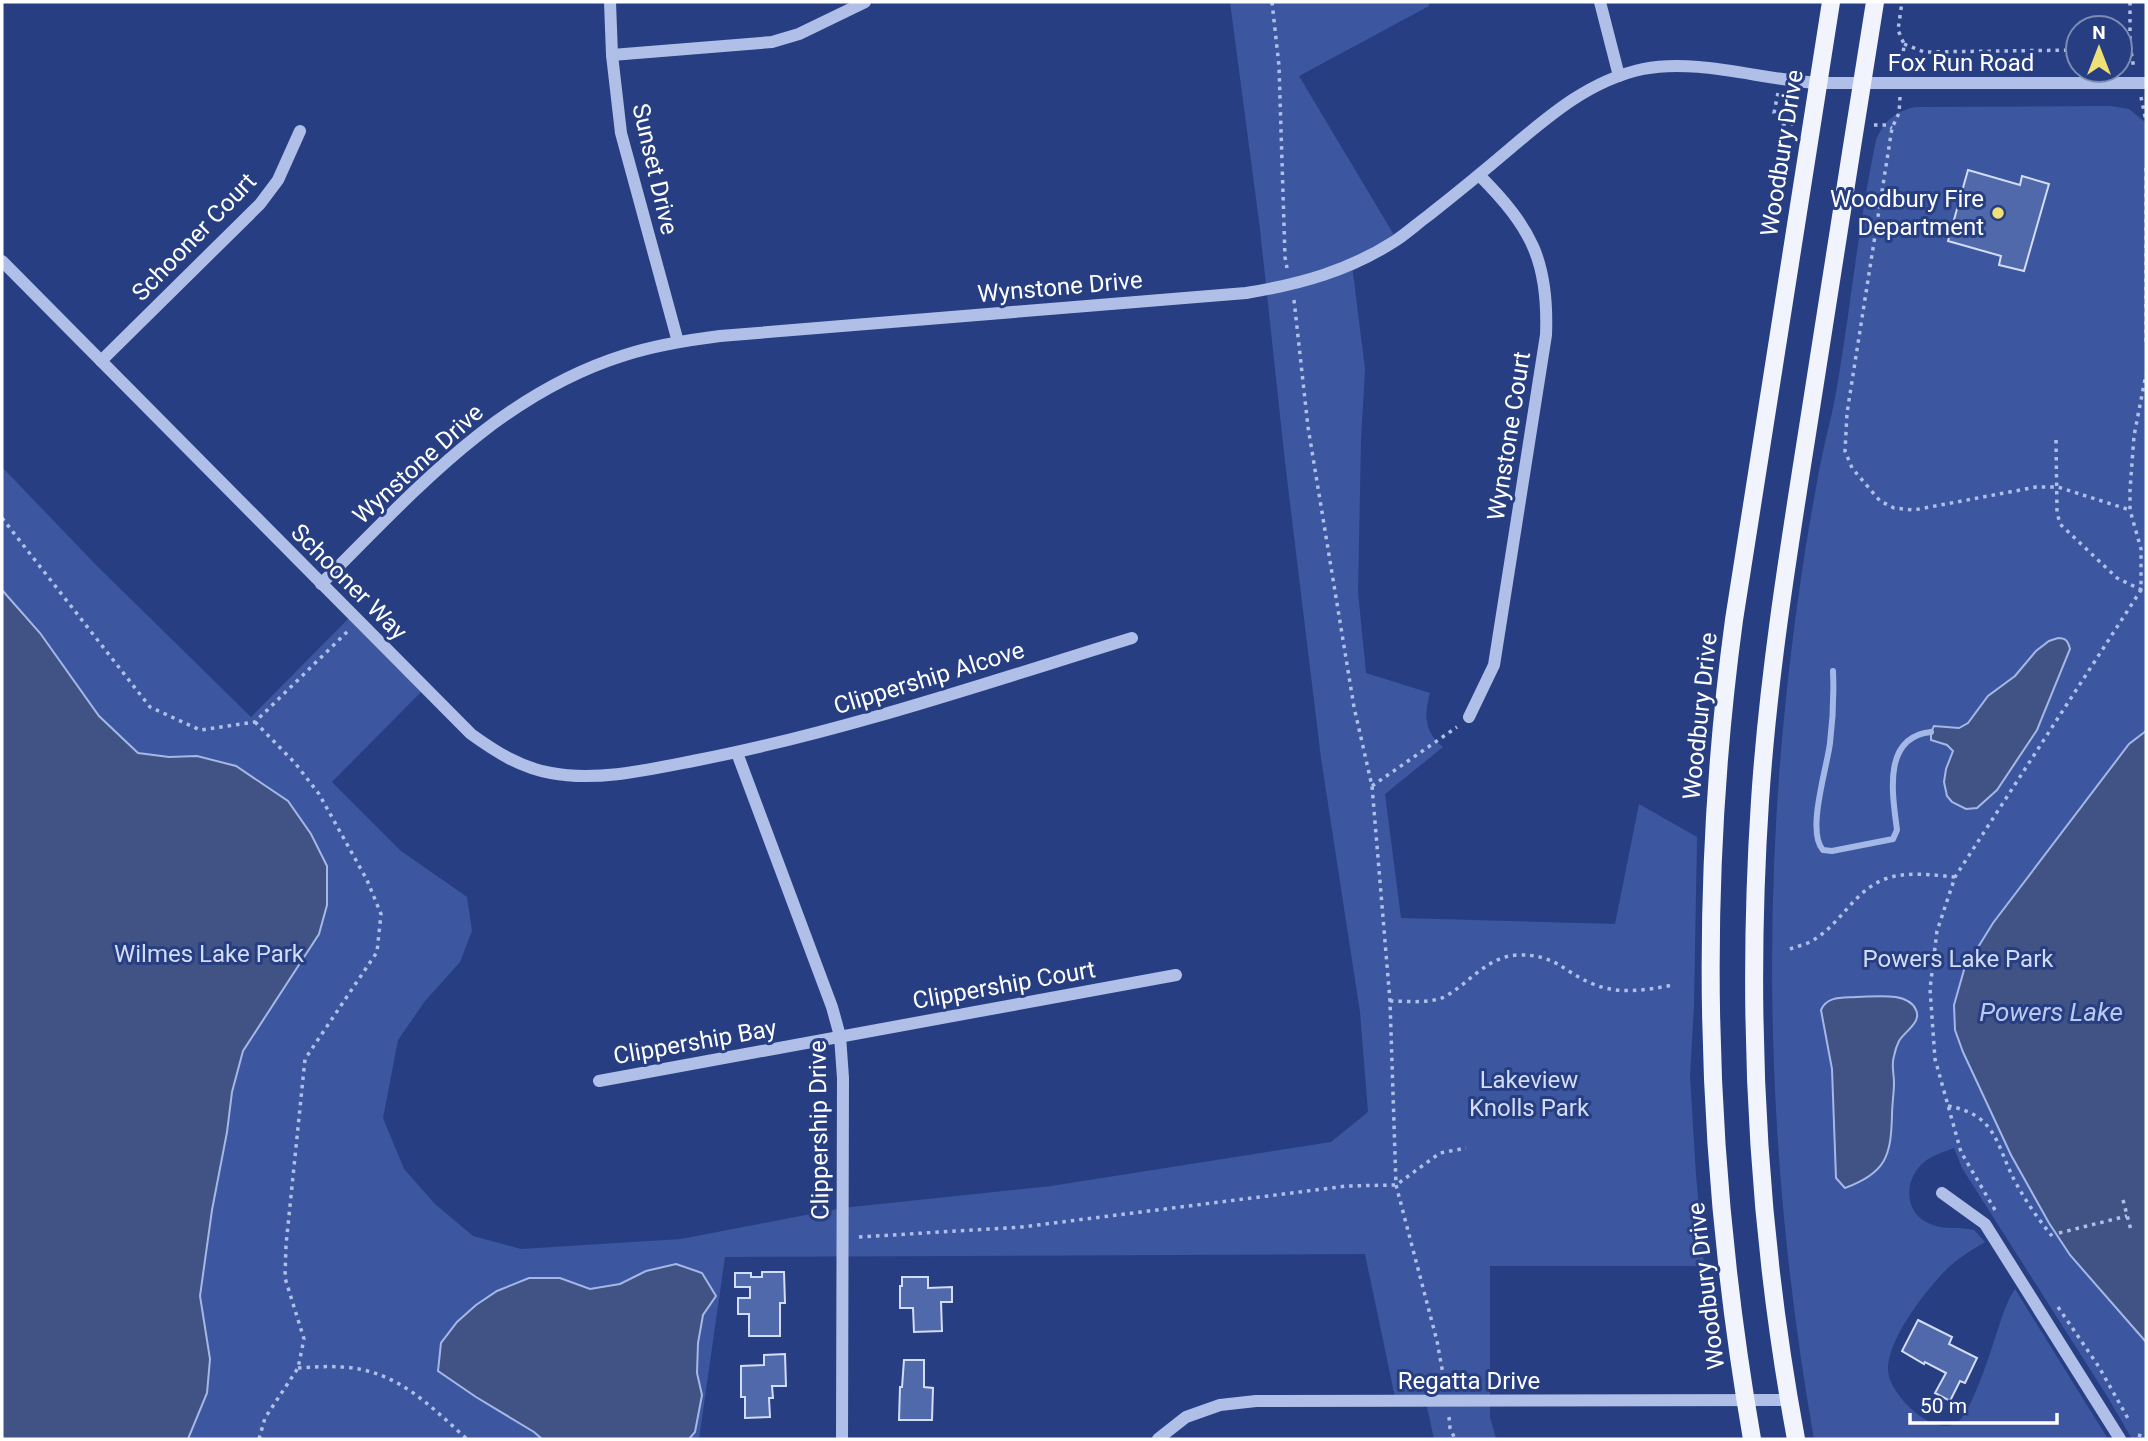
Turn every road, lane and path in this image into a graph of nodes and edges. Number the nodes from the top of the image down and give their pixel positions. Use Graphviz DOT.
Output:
graph roads {
  1 [pos="610,2"];
  2 [pos="865,2"];
  3 [pos="1272,2"];
  4 [pos="1600,2"];
  5 [pos="1831,2"];
  6 [pos="1875,2"];
  7 [pos="1902,2"];
  8 [pos="2064,50"];
  9 [pos="612,55"];
  10 [pos="1619,76"];
  11 [pos="1818,83"];
  12 [pos="1862,83"];
  13 [pos="2146,83"];
  14 [pos="1899,113"];
  15 [pos="300,131"];
  16 [pos="2146,168"];
  17 [pos="1479,175"];
  18 [pos="2,261"];
  19 [pos="1287,268"];
  20 [pos="1294,301"];
  21 [pos="678,342"];
  22 [pos="2146,345"];
  23 [pos="101,361"];
  24 [pos="2146,374"];
  25 [pos="2056,440"];
  26 [pos="2057,487"];
  27 [pos="2130,510"];
  28 [pos="2,518"];
  29 [pos="321,584"];
  30 [pos="2144,591"];
  31 [pos="358,621"];
  32 [pos="1132,638"];
  33 [pos="1469,717"];
  34 [pos="255,722"];
  35 [pos="737,753"];
  36 [pos="1373,786"];
  37 [pos="1955,877"];
  38 [pos="1790,949"];
  39 [pos="1176,975"];
  40 [pos="1673,985"];
  41 [pos="1390,1001"];
  42 [pos="840,1036"];
  43 [pos="599,1081"];
  44 [pos="1948,1106"];
  45 [pos="1466,1148"];
  46 [pos="1396,1185"];
  47 [pos="1942,1193"];
  48 [pos="2123,1200"];
  49 [pos="2127,1216"];
  50 [pos="2000,1218"];
  51 [pos="2132,1230"];
  52 [pos="2059,1233"];
  53 [pos="2052,1236"];
  54 [pos="842,1238"];
  55 [pos="2057,1305"];
  56 [pos="298,1368"];
  57 [pos="1445,1385"];
  58 [pos="1789,1399"];
  59 [pos="1745,1400"];
  60 [pos="1449,1420"];
  61 [pos="2131,1424"];
  62 [pos="2146,1437"];
  63 [pos="258,1439"];
  64 [pos="467,1439"];
  65 [pos="842,1439"];
  66 [pos="1158,1439"];
  67 [pos="1455,1439"];
  68 [pos="1752,1439"];
  69 [pos="1796,1439"];
  70 [pos="2120,1439"];
  71 [pos="2140,1439"];
  1 -- 9 [label="street, Sunset Drive"];
  2 -- 9 [label="street"];
  3 -- 19 [label="path"];
  4 -- 10 [label="street"];
  5 -- 11 [label="main road, Woodbury Drive"];
  6 -- 12 [label="main road"];
  7 -- 8 [label="path"];
  9 -- 21 [label="street, Sunset Drive"];
  10 -- 11 [label="street, Wynstone Drive"];
  10 -- 17 [label="street, Wynstone Drive"];
  11 -- 12 [label="street, Fox Run Road"];
  11 -- 59 [label="main road, Woodbury Drive"];
  12 -- 13 [label="street, Fox Run Road"];
  12 -- 58 [label="main road"];
  14 -- 26 [label="path"];
  15 -- 23 [label="street, Schooner Court"];
  16 -- 22 [label="path"];
  17 -- 21 [label="street, Wynstone Drive"];
  17 -- 33 [label="street, Wynstone Court"];
  18 -- 23 [label="street, Schooner Way"];
  20 -- 36 [label="path"];
  21 -- 29 [label="street, Wynstone Drive"];
  23 -- 29 [label="street, Schooner Way"];
  24 -- 27 [label="path"];
  25 -- 26 [label="path"];
  26 -- 27 [label="path"];
  26 -- 30 [label="path"];
  27 -- 30 [label="path"];
  28 -- 34 [label="path"];
  29 -- 31 [label="street, Schooner Way"];
  30 -- 37 [label="path"];
  31 -- 34 [label="path"];
  31 -- 35 [label="street, Schooner Way"];
  32 -- 35 [label="street, Clippership Alcove"];
  33 -- 36 [label="path"];
  34 -- 56 [label="path"];
  35 -- 42 [label="street, Clippership Drive"];
  36 -- 41 [label="path"];
  37 -- 38 [label="path"];
  37 -- 44 [label="path"];
  39 -- 42 [label="street, Clippership Court"];
  40 -- 41 [label="path"];
  41 -- 46 [label="path"];
  42 -- 43 [label="street, Clippership Bay"];
  42 -- 54 [label="street, Clippership Drive"];
  44 -- 50 [label="path"];
  44 -- 53 [label="path"];
  45 -- 46 [label="path"];
  46 -- 54 [label="path"];
  46 -- 57 [label="path"];
  47 -- 70 [label="street"];
  48 -- 49 [label="path"];
  49 -- 51 [label="path"];
  49 -- 52 [label="path"];
  54 -- 65 [label="street, Clippership Drive"];
  55 -- 61 [label="path"];
  56 -- 63 [label="path"];
  56 -- 64 [label="path"];
  58 -- 59 [label="street, Regatta Drive"];
  58 -- 69 [label="main road"];
  59 -- 66 [label="street, Regatta Drive"];
  59 -- 68 [label="main road, Woodbury Drive"];
  60 -- 67 [label="path"];
  62 -- 71 [label="path"];
}
